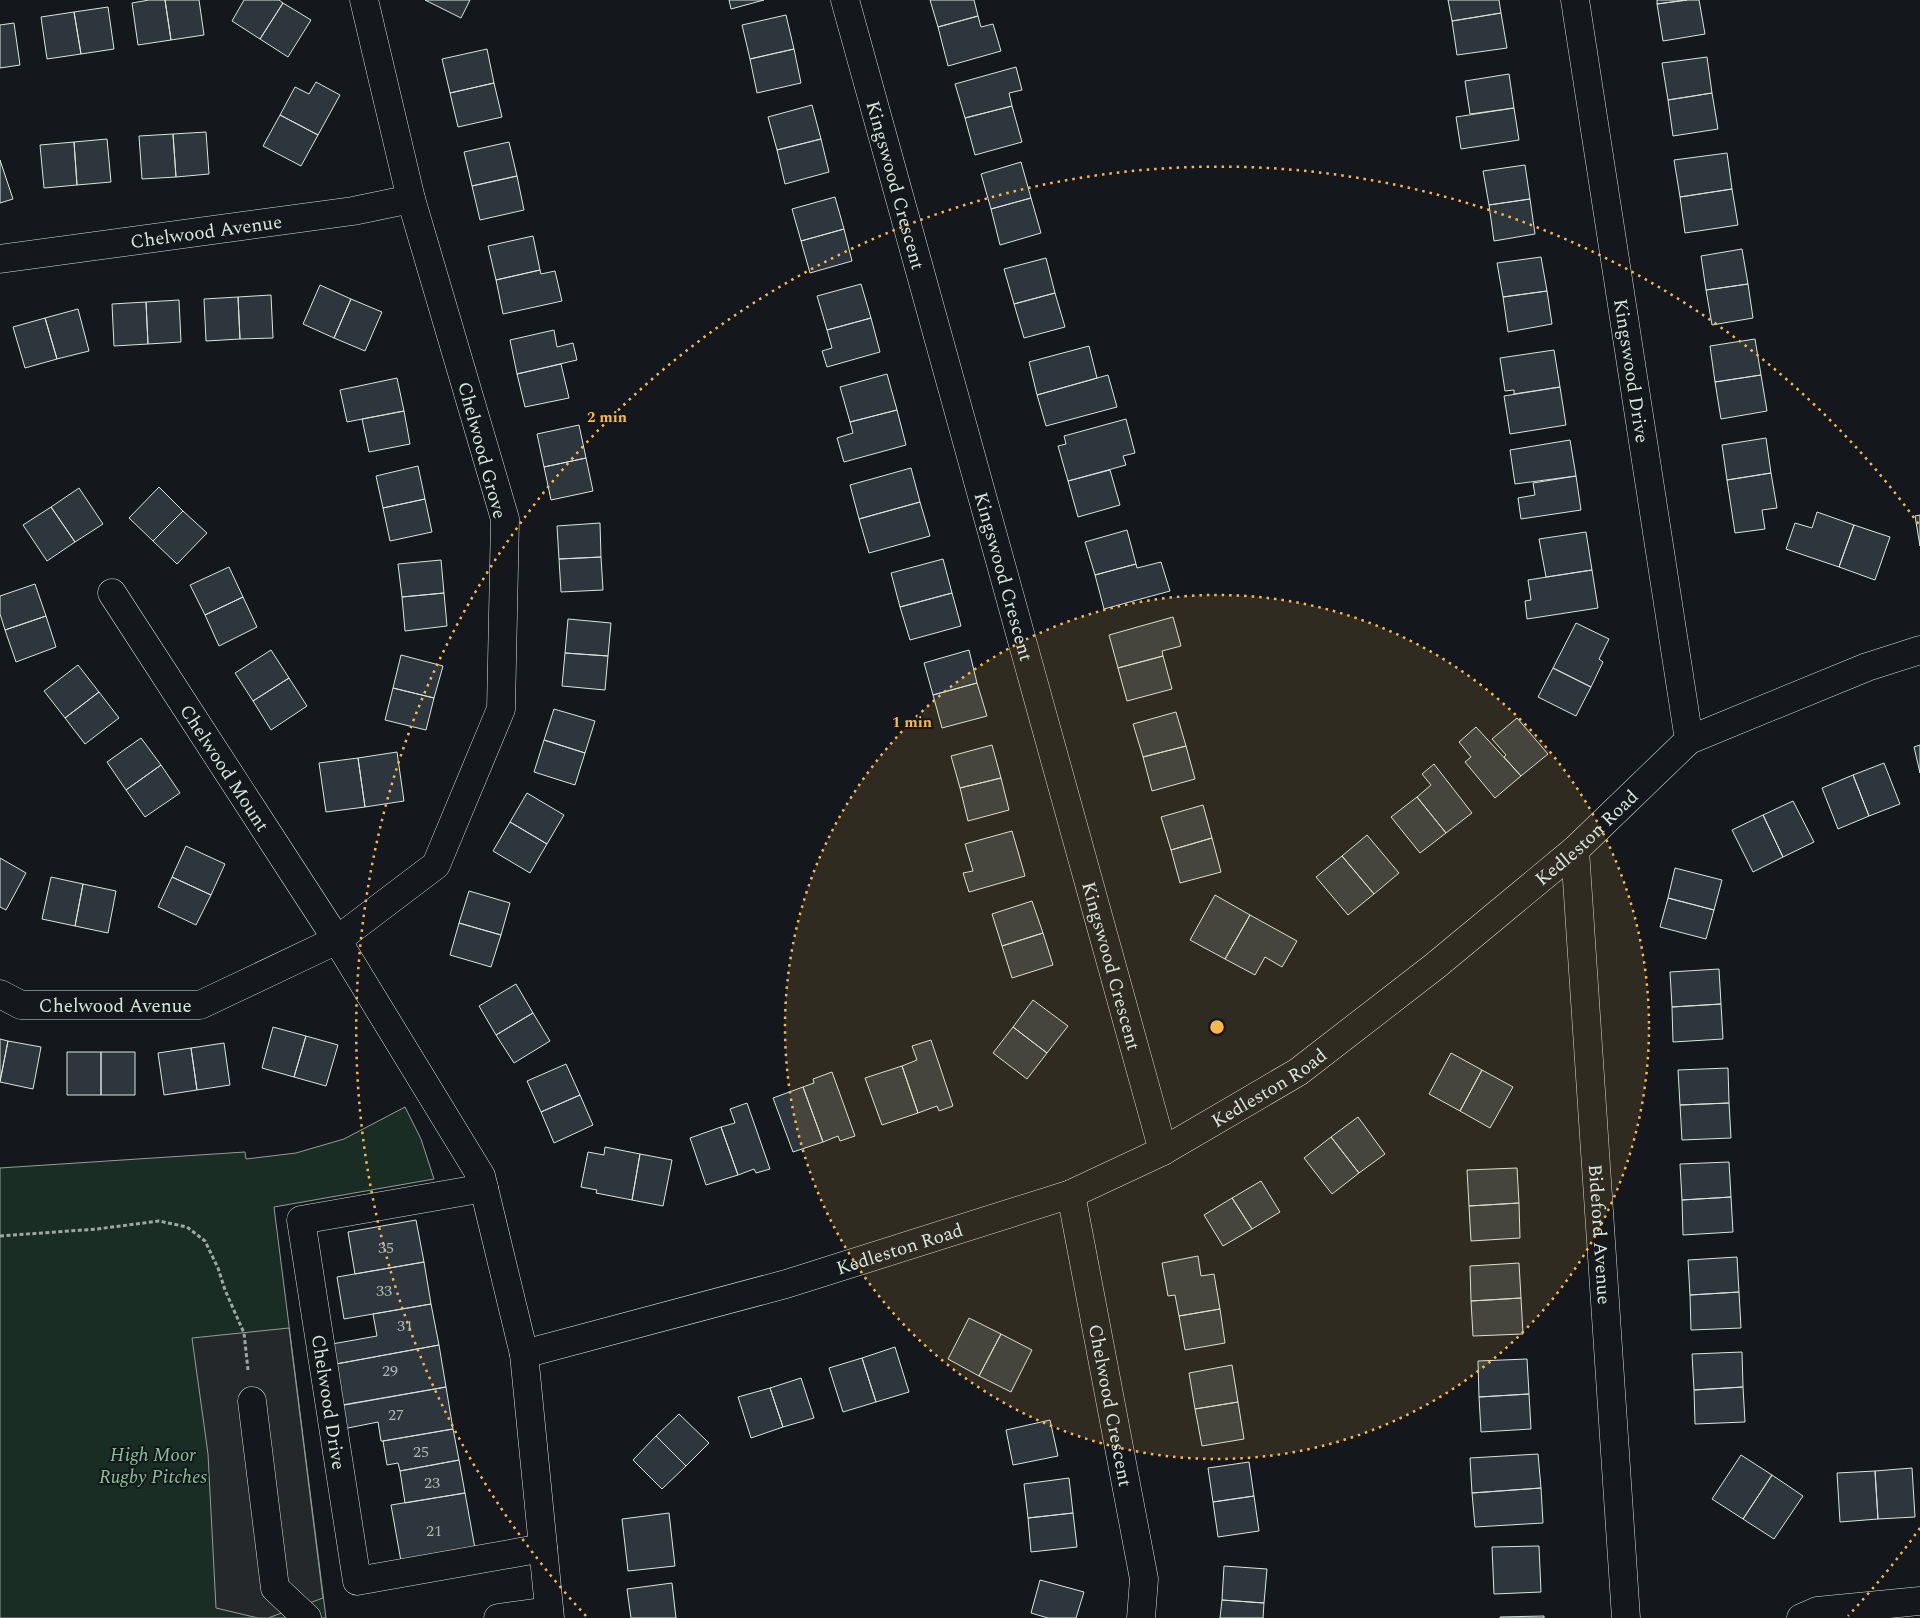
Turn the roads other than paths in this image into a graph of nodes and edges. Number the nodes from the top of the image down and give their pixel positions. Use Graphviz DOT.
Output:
graph roads {
  1 [pos="364,0"];
  2 [pos="845,0"];
  3 [pos="1575,0"];
  4 [pos="411,199"];
  5 [pos="0,259"];
  6 [pos="112,593"];
  7 [pos="1920,650"];
  8 [pos="1689,740"];
  9 [pos="1575,850"];
  10 [pos="337,940"];
  11 [pos="0,994"];
  12 [pos="1163,1151"];
  13 [pos="484,1188"];
  14 [pos="1071,1194"];
  15 [pos="524,1354"];
  16 [pos="252,1401"];
  17 [pos="543,1548"];
  18 [pos="1920,1601"];
  19 [pos="549,1614"];
  20 [pos="307,1618"];
  21 [pos="498,1618"];
  22 [pos="1141,1618"];
  23 [pos="1626,1618"];
  24 [pos="1801,1618"];
  1 -- 4 [label="street, Chelwood Grove"];
  2 -- 12 [label="street, Kingswood Crescent"];
  3 -- 8 [label="street, Kingswood Drive"];
  4 -- 5 [label="street, Chelwood Avenue"];
  4 -- 10 [label="street, Chelwood Grove"];
  6 -- 10 [label="street, Chelwood Mount"];
  7 -- 8 [label="street, Kedleston Road"];
  8 -- 9 [label="street, Kedleston Road"];
  9 -- 12 [label="street, Kedleston Road"];
  9 -- 23 [label="street, Bideford Avenue"];
  10 -- 11 [label="street, Chelwood Avenue"];
  10 -- 13 [label="street"];
  12 -- 14 [label="street, Kedleston Road"];
  13 -- 15 [label="street"];
  13 -- 17 [label="street, Chelwood Drive"];
  14 -- 15 [label="street, Kedleston Road"];
  14 -- 22 [label="street, Chelwood Crescent"];
  15 -- 17 [label="street"];
  16 -- 20 [label="street"];
  17 -- 19 [label="street"];
  18 -- 24 [label="street"];
  19 -- 21 [label="street"];
}
